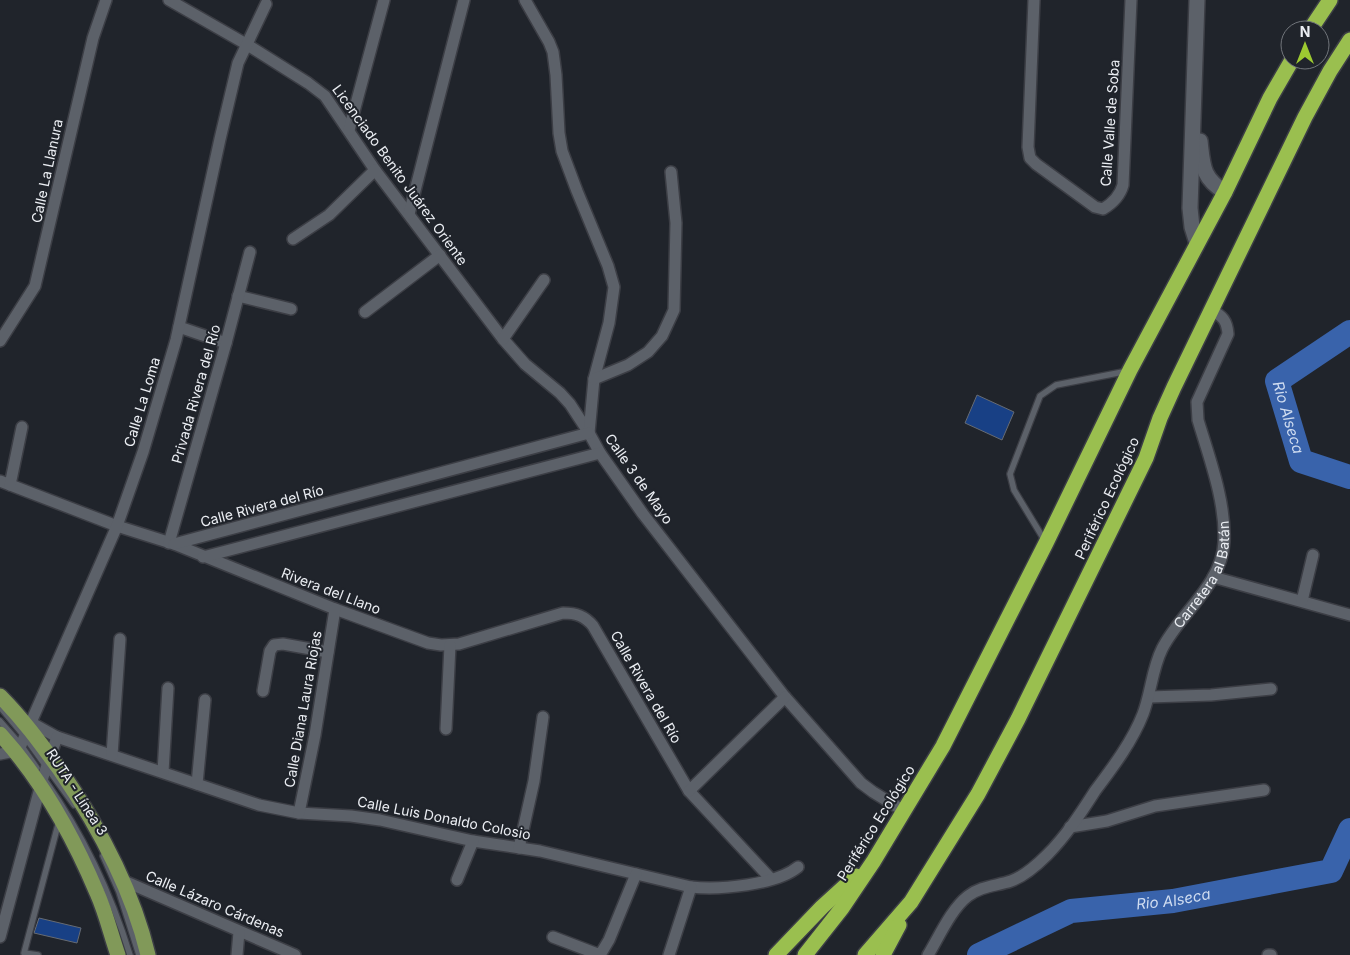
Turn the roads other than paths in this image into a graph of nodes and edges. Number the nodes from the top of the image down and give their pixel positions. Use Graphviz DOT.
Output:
graph roads {
  1 [pos="106,0"];
  2 [pos="384,0"];
  3 [pos="464,0"];
  4 [pos="526,0"];
  5 [pos="1034,0"];
  6 [pos="1131,0"];
  7 [pos="1197,0"];
  8 [pos="1330,0"];
  9 [pos="173,1"];
  10 [pos="266,4"];
  11 [pos="1317,20"];
  12 [pos="1350,40"];
  13 [pos="246,44"];
  14 [pos="1286,70"];
  15 [pos="1194,103"];
  16 [pos="349,130"];
  17 [pos="375,170"];
  18 [pos="671,172"];
  19 [pos="1225,192"];
  20 [pos="409,214"];
  21 [pos="293,239"];
  22 [pos="1197,243"];
  23 [pos="250,252"];
  24 [pos="440,255"];
  25 [pos="544,280"];
  26 [pos="238,296"];
  27 [pos="291,309"];
  28 [pos="1211,310"];
  29 [pos="365,312"];
  30 [pos="179,328"];
  31 [pos="503,339"];
  32 [pos="0,341"];
  33 [pos="226,342"];
  34 [pos="1130,370"];
  35 [pos="594,379"];
  36 [pos="22,427"];
  37 [pos="589,434"];
  38 [pos="600,453"];
  39 [pos="481,463"];
  40 [pos="5,483"];
  41 [pos="487,483"];
  42 [pos="340,501"];
  43 [pos="344,521"];
  44 [pos="117,526"];
  45 [pos="1046,543"];
  46 [pos="171,544"];
  47 [pos="1313,555"];
  48 [pos="203,557"];
  49 [pos="1213,577"];
  50 [pos="1302,601"];
  51 [pos="335,609"];
  52 [pos="1350,614"];
  53 [pos="120,639"];
  54 [pos="450,645"];
  55 [pos="328,652"];
  56 [pos="168,688"];
  57 [pos="1272,689"];
  58 [pos="263,691"];
  59 [pos="0,696"];
  60 [pos="785,696"];
  61 [pos="1149,697"];
  62 [pos="205,700"];
  63 [pos="0,707"];
  64 [pos="543,716"];
  65 [pos="0,721"];
  66 [pos="446,728"];
  67 [pos="0,734"];
  68 [pos="24,736"];
  69 [pos="57,737"];
  70 [pos="0,754"];
  71 [pos="112,755"];
  72 [pos="45,771"];
  73 [pos="163,772"];
  74 [pos="197,784"];
  75 [pos="1264,790"];
  76 [pos="689,791"];
  77 [pos="904,811"];
  78 [pos="300,813"];
  79 [pos="60,816"];
  80 [pos="1070,827"];
  81 [pos="89,829"];
  82 [pos="473,841"];
  83 [pos="519,848"];
  84 [pos="102,854"];
  85 [pos="872,862"];
  86 [pos="798,867"];
  87 [pos="636,874"];
  88 [pos="771,879"];
  89 [pos="457,880"];
  90 [pos="124,881"];
  91 [pos="692,888"];
  92 [pos="911,902"];
  93 [pos="239,932"];
  94 [pos="0,937"];
  95 [pos="553,937"];
  96 [pos="38,955"];
  97 [pos="118,955"];
  98 [pos="130,955"];
  99 [pos="138,955"];
  100 [pos="148,955"];
  101 [pos="237,955"];
  102 [pos="295,955"];
  103 [pos="669,955"];
  104 [pos="776,955"];
  105 [pos="805,955"];
  106 [pos="865,955"];
  107 [pos="883,955"];
  108 [pos="928,955"];
  1 -- 32 [label="street, Calle La Llanura"];
  2 -- 16 [label="street"];
  3 -- 20 [label="street"];
  4 -- 35 [label="street, Calle 3 de Mayo"];
  5 -- 6 [label="street, Calle Valle de Soba"];
  7 -- 15 [label="street"];
  8 -- 11 [label="highway"];
  9 -- 13 [label="street, Licenciado Benito Juárez Oriente"];
  10 -- 13 [label="street, Calle La Loma"];
  12 -- 28 [label="highway, Periférico Ecológico"];
  13 -- 16 [label="street, Licenciado Benito Juárez Oriente"];
  13 -- 30 [label="street, Calle La Loma"];
  14 -- 19 [label="highway, Periférico Ecológico"];
  15 -- 19 [label="street"];
  15 -- 22 [label="street"];
  16 -- 17 [label="street, Licenciado Benito Juárez Oriente"];
  17 -- 20 [label="street, Licenciado Benito Juárez Oriente"];
  17 -- 21 [label="street"];
  18 -- 35 [label="street"];
  19 -- 22 [label="highway, Periférico Ecológico"];
  20 -- 24 [label="street, Licenciado Benito Juárez Oriente"];
  22 -- 34 [label="highway, Periférico Ecológico"];
  23 -- 26 [label="street, Privada Rivera del Río"];
  24 -- 29 [label="street"];
  24 -- 31 [label="street, Licenciado Benito Juárez Oriente"];
  25 -- 31 [label="street"];
  26 -- 27 [label="street"];
  26 -- 33 [label="street, Privada Rivera del Río"];
  28 -- 49 [label="street, Carretera al Batán"];
  28 -- 92 [label="highway, Periférico Ecológico"];
  30 -- 33 [label="street"];
  30 -- 44 [label="street, Calle La Loma"];
  31 -- 37 [label="street, Licenciado Benito Juárez Oriente"];
  33 -- 46 [label="street, Privada Rivera del Río"];
  34 -- 45 [label="highway, Periférico Ecológico"];
  34 -- 45 [label="lane"];
  35 -- 37 [label="street, Calle 3 de Mayo"];
  36 -- 40 [label="street"];
  37 -- 38 [label="street, Calle 3 de Mayo"];
  37 -- 39 [label="street, Calle Rivera del Río"];
  38 -- 41 [label="street"];
  38 -- 60 [label="street, Calle 3 de Mayo"];
  39 -- 41 [label="street"];
  39 -- 42 [label="street, Calle Rivera del Río"];
  40 -- 44 [label="street"];
  41 -- 43 [label="street"];
  42 -- 43 [label="street"];
  42 -- 46 [label="street, Calle Rivera del Río"];
  43 -- 48 [label="street"];
  44 -- 46 [label="street"];
  44 -- 68 [label="street, Calle La Loma"];
  45 -- 77 [label="highway, Periférico Ecológico"];
  46 -- 48 [label="street"];
  47 -- 50 [label="street"];
  48 -- 51 [label="street, Rivera del Llano"];
  49 -- 50 [label="street"];
  49 -- 61 [label="street, Carretera al Batán"];
  50 -- 52 [label="street"];
  51 -- 54 [label="street, Rivera del Llano"];
  51 -- 55 [label="street, Calle Diana Laura Riojas"];
  53 -- 71 [label="street"];
  54 -- 66 [label="street"];
  54 -- 76 [label="street, Calle Rivera del Río"];
  55 -- 58 [label="street"];
  55 -- 78 [label="street, Calle Diana Laura Riojas"];
  56 -- 73 [label="street"];
  57 -- 61 [label="street"];
  59 -- 68 [label="main road"];
  60 -- 76 [label="street"];
  60 -- 77 [label="street, Calle 3 de Mayo"];
  61 -- 80 [label="street, Carretera al Batán"];
  62 -- 74 [label="street"];
  63 -- 68 [label="lane"];
  64 -- 83 [label="street"];
  65 -- 68 [label="lane"];
  67 -- 68 [label="main road"];
  68 -- 69 [label="street, Calle Luis Donaldo Colosio"];
  68 -- 70 [label="street"];
  68 -- 72 [label="main road"];
  68 -- 72 [label="main road"];
  69 -- 71 [label="street, Calle Luis Donaldo Colosio"];
  69 -- 72 [label="street"];
  71 -- 73 [label="street, Calle Luis Donaldo Colosio"];
  72 -- 79 [label="main road"];
  72 -- 81 [label="lane, RUTA - Línea 3"];
  72 -- 90 [label="main road"];
  72 -- 94 [label="street"];
  72 -- 98 [label="lane"];
  73 -- 74 [label="street, Calle Luis Donaldo Colosio"];
  74 -- 78 [label="street, Calle Luis Donaldo Colosio"];
  75 -- 80 [label="street"];
  76 -- 88 [label="street, Calle Rivera del Río"];
  77 -- 85 [label="highway, Periférico Ecológico"];
  78 -- 82 [label="street, Calle Luis Donaldo Colosio"];
  79 -- 96 [label="lane"];
  79 -- 97 [label="main road"];
  80 -- 108 [label="street, Carretera al Batán"];
  82 -- 83 [label="street, Calle Luis Donaldo Colosio"];
  82 -- 89 [label="street"];
  83 -- 87 [label="street, Calle Luis Donaldo Colosio"];
  84 -- 99 [label="lane, RUTA - Línea 3"];
  85 -- 104 [label="highway"];
  85 -- 105 [label="highway, Periférico Ecológico"];
  86 -- 88 [label="street, Calle Luis Donaldo Colosio"];
  87 -- 91 [label="street, Calle Luis Donaldo Colosio"];
  87 -- 95 [label="street"];
  88 -- 91 [label="street, Calle Luis Donaldo Colosio"];
  90 -- 93 [label="street, Calle Lázaro Cárdenas"];
  90 -- 100 [label="main road"];
  91 -- 103 [label="street"];
  92 -- 106 [label="highway, Periférico Ecológico"];
  92 -- 107 [label="highway"];
  93 -- 101 [label="street"];
  93 -- 102 [label="street, Calle Lázaro Cárdenas"];
}
